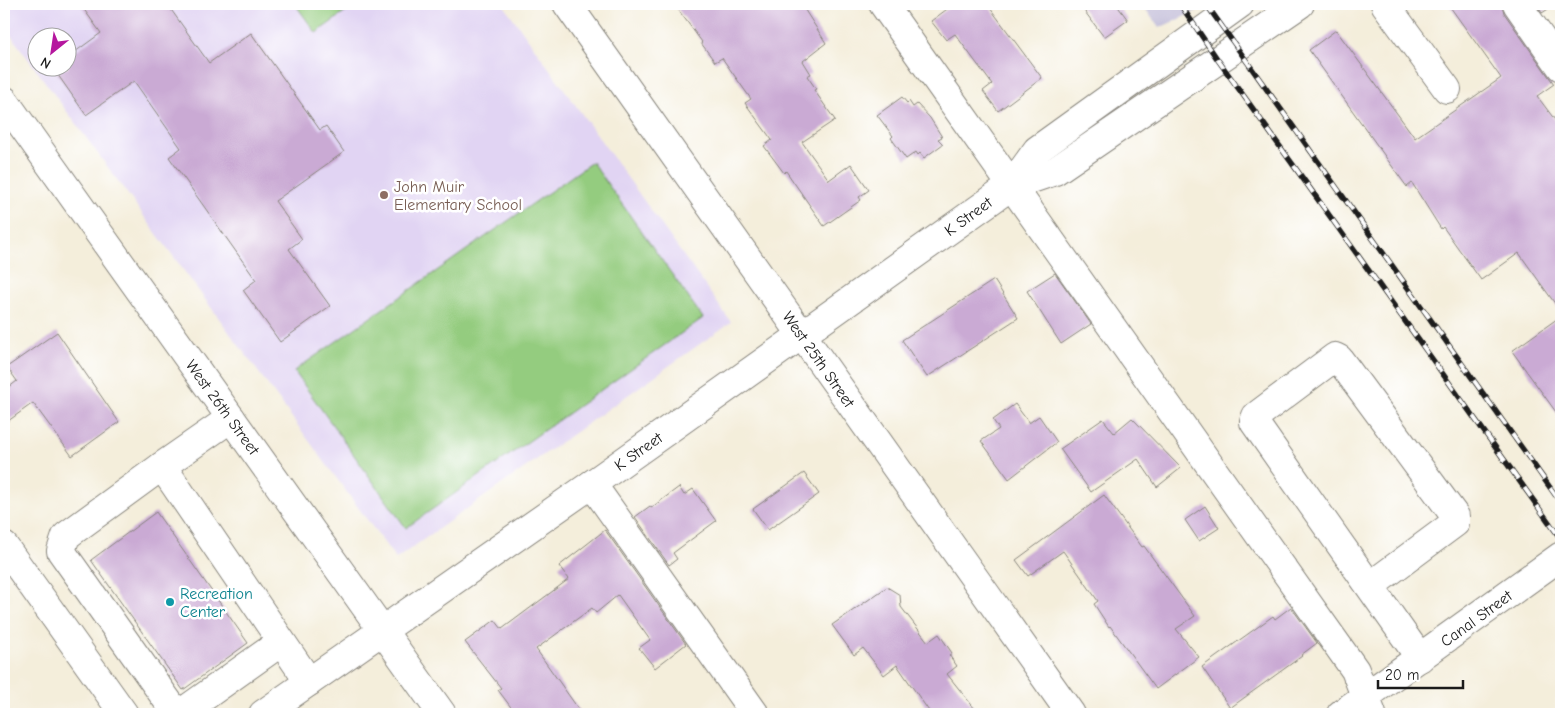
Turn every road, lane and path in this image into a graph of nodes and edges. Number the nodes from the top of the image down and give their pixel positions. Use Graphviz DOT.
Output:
graph roads {
  1 [pos="567,4"];
  2 [pos="883,4"];
  3 [pos="1240,4"];
  4 [pos="1300,4"];
  5 [pos="1385,4"];
  6 [pos="1517,4"];
  7 [pos="1561,67"];
  8 [pos="1447,89"];
  9 [pos="4,100"];
  10 [pos="12,130"];
  11 [pos="1011,186"];
  12 [pos="802,336"];
  13 [pos="231,418"];
  14 [pos="162,466"];
  15 [pos="592,484"];
  16 [pos="4,546"];
  17 [pos="1561,556"];
  18 [pos="1370,586"];
  19 [pos="383,630"];
  20 [pos="282,642"];
  21 [pos="1420,658"];
  22 [pos="309,682"];
  23 [pos="1369,706"];
  24 [pos="124,714"];
  25 [pos="178,714"];
  26 [pos="263,714"];
  27 [pos="442,714"];
  28 [pos="755,714"];
  29 [pos="1071,714"];
  30 [pos="1341,714"];
  1 -- 12 [label="street, West 25th Street"];
  2 -- 11 [label="street"];
  3 -- 11 [label="street, K Street"];
  4 -- 11 [label="street, K Street"];
  5 -- 8 [label="street"];
  6 -- 7 [label="street"];
  9 -- 10 [label="street, West 26th Street"];
  10 -- 13 [label="street, West 26th Street"];
  11 -- 12 [label="street, K Street"];
  11 -- 23 [label="street"];
  12 -- 15 [label="street, K Street"];
  12 -- 29 [label="street, West 25th Street"];
  13 -- 14 [label="street"];
  13 -- 19 [label="street, West 26th Street"];
  14 -- 20 [label="street"];
  14 -- 25 [label="street"];
  15 -- 19 [label="street, K Street"];
  15 -- 28 [label="street"];
  16 -- 24 [label="street"];
  17 -- 21 [label="street, Canal Street"];
  18 -- 18 [label="street"];
  18 -- 21 [label="street"];
  19 -- 22 [label="street, K Street"];
  19 -- 27 [label="street, West 26th Street"];
  20 -- 22 [label="street"];
  20 -- 25 [label="street"];
  21 -- 23 [label="street, Canal Street"];
  22 -- 26 [label="street, K Street"];
  23 -- 30 [label="street, Canal Street"];
}
